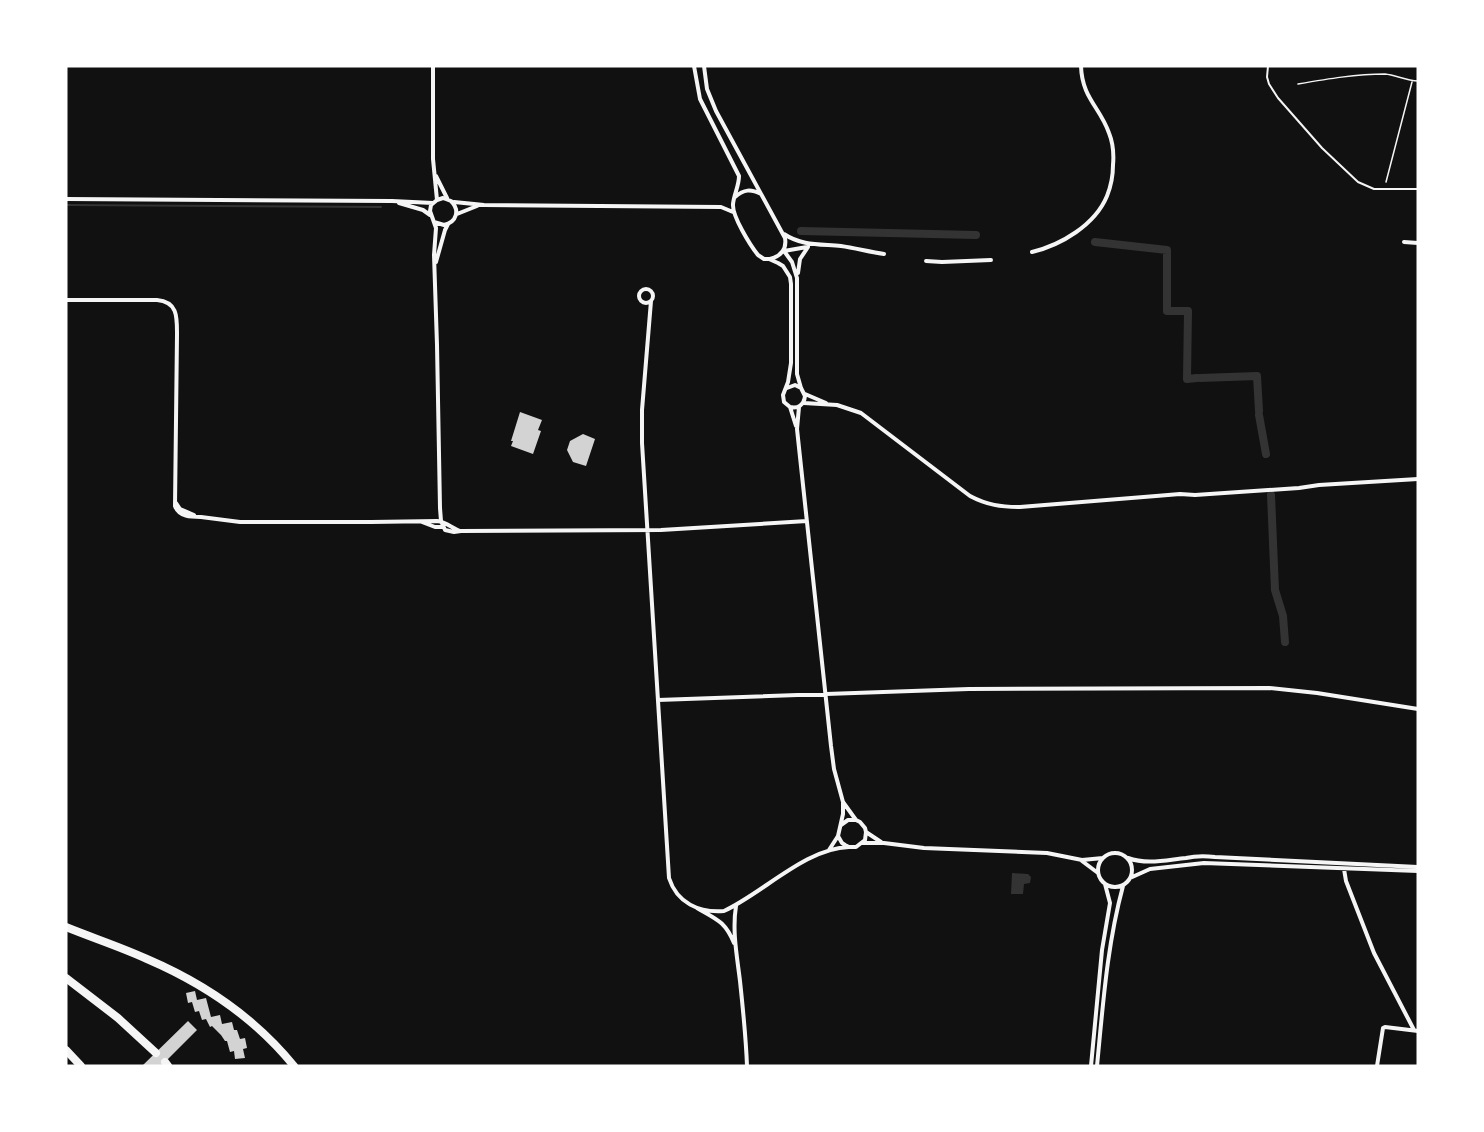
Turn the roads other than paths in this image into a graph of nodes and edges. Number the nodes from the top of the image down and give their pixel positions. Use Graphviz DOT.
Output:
graph roads {
  1 [pos="433,66"];
  2 [pos="694,66"];
  3 [pos="704,66"];
  4 [pos="1081,66"];
  5 [pos="1268,66"];
  6 [pos="434,173"];
  7 [pos="1418,189"];
  8 [pos="762,194"];
  9 [pos="447,198"];
  10 [pos="734,199"];
  11 [pos="66,200"];
  12 [pos="381,201"];
  13 [pos="435,201"];
  14 [pos="453,202"];
  15 [pos="484,205"];
  16 [pos="721,207"];
  17 [pos="734,212"];
  18 [pos="457,214"];
  19 [pos="430,215"];
  20 [pos="434,222"];
  21 [pos="448,224"];
  22 [pos="784,234"];
  23 [pos="1404,242"];
  24 [pos="1418,243"];
  25 [pos="817,245"];
  26 [pos="808,246"];
  27 [pos="784,250"];
  28 [pos="1032,252"];
  29 [pos="884,254"];
  30 [pos="769,259"];
  31 [pos="991,260"];
  32 [pos="926,261"];
  33 [pos="435,268"];
  34 [pos="797,278"];
  35 [pos="66,300"];
  36 [pos="651,301"];
  37 [pos="801,388"];
  38 [pos="786,389"];
  39 [pos="805,394"];
  40 [pos="804,403"];
  41 [pos="829,404"];
  42 [pos="790,407"];
  43 [pos="799,407"];
  44 [pos="797,429"];
  45 [pos="1418,479"];
  46 [pos="807,521"];
  47 [pos="443,523"];
  48 [pos="648,531"];
  49 [pos="825,693"];
  50 [pos="658,700"];
  51 [pos="1418,709"];
  52 [pos="843,802"];
  53 [pos="856,820"];
  54 [pos="841,825"];
  55 [pos="866,832"];
  56 [pos="838,836"];
  57 [pos="862,843"];
  58 [pos="884,843"];
  59 [pos="849,847"];
  60 [pos="828,850"];
  61 [pos="1103,858"];
  62 [pos="1128,858"];
  63 [pos="1082,860"];
  64 [pos="1418,867"];
  65 [pos="1344,868"];
  66 [pos="1418,871"];
  67 [pos="1098,873"];
  68 [pos="1130,878"];
  69 [pos="1105,884"];
  70 [pos="1123,886"];
  71 [pos="689,904"];
  72 [pos="736,905"];
  73 [pos="724,911"];
  74 [pos="723,923"];
  75 [pos="66,927"];
  76 [pos="736,946"];
  77 [pos="66,978"];
  78 [pos="1416,1030"];
  79 [pos="66,1050"];
  80 [pos="156,1053"];
  81 [pos="81,1066"];
  82 [pos="294,1066"];
  83 [pos="747,1066"];
  84 [pos="1091,1066"];
  85 [pos="1097,1066"];
  86 [pos="1377,1066"];
  1 -- 6 [label="street"];
  2 -- 10 [label="street"];
  3 -- 8 [label="street"];
  4 -- 28 [label="street"];
  5 -- 7 [label="lane"];
  6 -- 9 [label="street"];
  6 -- 13 [label="street"];
  8 -- 10 [label="street"];
  8 -- 22 [label="street"];
  9 -- 13 [label="street"];
  9 -- 14 [label="street"];
  10 -- 16 [label="street"];
  10 -- 17 [label="street"];
  11 -- 12 [label="street"];
  12 -- 13 [label="street"];
  12 -- 19 [label="street"];
  13 -- 19 [label="street"];
  14 -- 15 [label="street"];
  14 -- 18 [label="street"];
  15 -- 16 [label="street"];
  15 -- 18 [label="street"];
  16 -- 17 [label="street"];
  17 -- 30 [label="street"];
  18 -- 21 [label="street"];
  19 -- 20 [label="street"];
  20 -- 21 [label="street"];
  20 -- 33 [label="street"];
  21 -- 33 [label="street"];
  22 -- 25 [label="street"];
  22 -- 27 [label="street"];
  23 -- 24 [label="street"];
  25 -- 26 [label="street"];
  25 -- 29 [label="street"];
  26 -- 27 [label="street"];
  26 -- 34 [label="street"];
  27 -- 30 [label="street"];
  27 -- 34 [label="street"];
  30 -- 38 [label="street"];
  31 -- 32 [label="street"];
  33 -- 47 [label="street"];
  34 -- 37 [label="street"];
  35 -- 47 [label="street"];
  36 -- 48 [label="street"];
  37 -- 38 [label="street"];
  37 -- 39 [label="street"];
  38 -- 42 [label="street"];
  39 -- 40 [label="street"];
  39 -- 41 [label="street"];
  40 -- 41 [label="street"];
  40 -- 43 [label="street"];
  41 -- 45 [label="street"];
  42 -- 43 [label="street"];
  42 -- 44 [label="street"];
  43 -- 44 [label="street"];
  44 -- 46 [label="street"];
  46 -- 48 [label="street"];
  46 -- 49 [label="street"];
  47 -- 48 [label="street"];
  48 -- 50 [label="street"];
  49 -- 50 [label="street"];
  49 -- 51 [label="street"];
  49 -- 52 [label="street"];
  50 -- 71 [label="street"];
  52 -- 53 [label="street"];
  52 -- 54 [label="street"];
  53 -- 54 [label="street"];
  53 -- 55 [label="street"];
  54 -- 56 [label="street"];
  55 -- 57 [label="street"];
  55 -- 58 [label="street"];
  56 -- 59 [label="street"];
  56 -- 60 [label="street"];
  57 -- 58 [label="street"];
  57 -- 59 [label="street"];
  58 -- 63 [label="street"];
  59 -- 60 [label="street"];
  60 -- 72 [label="street"];
  61 -- 62 [label="street"];
  61 -- 63 [label="street"];
  61 -- 67 [label="street"];
  62 -- 64 [label="street"];
  62 -- 68 [label="street"];
  63 -- 67 [label="street"];
  65 -- 66 [label="street"];
  65 -- 68 [label="street"];
  65 -- 78 [label="street"];
  67 -- 69 [label="street"];
  68 -- 70 [label="street"];
  69 -- 70 [label="street"];
  69 -- 84 [label="street"];
  70 -- 85 [label="street"];
  71 -- 73 [label="street"];
  71 -- 74 [label="street"];
  72 -- 73 [label="street"];
  72 -- 76 [label="street"];
  73 -- 74 [label="street"];
  74 -- 76 [label="street"];
  75 -- 82 [label="highway"];
  76 -- 83 [label="street"];
  77 -- 80 [label="highway"];
  78 -- 86 [label="street"];
  79 -- 81 [label="highway"];
}
